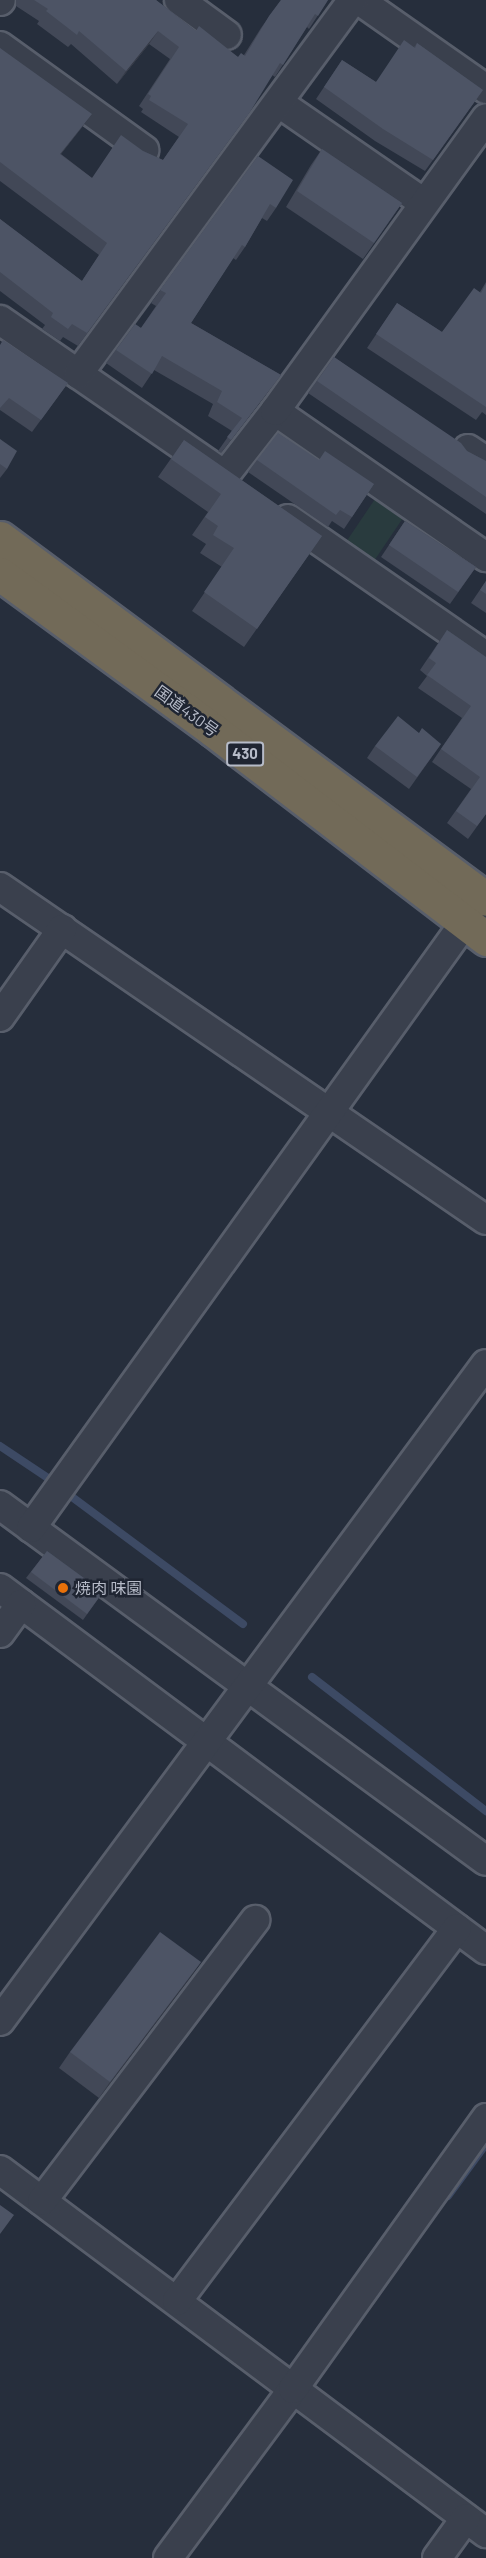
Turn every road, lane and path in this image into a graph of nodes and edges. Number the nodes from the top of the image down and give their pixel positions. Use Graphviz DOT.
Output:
graph roads {
  1 [pos="179,0"];
  2 [pos="353,0"];
  3 [pos="359,0"];
  4 [pos="226,35"];
  5 [pos="0,46"];
  6 [pos="486,89"];
  7 [pos="279,102"];
  8 [pos="486,118"];
  9 [pos="144,150"];
  10 [pos="424,203"];
  11 [pos="0,320"];
  12 [pos="78,374"];
  13 [pos="275,411"];
  14 [pos="245,489"];
  15 [pos="0,538"];
  16 [pos="486,557"];
  17 [pos="0,573"];
  18 [pos="486,656"];
  19 [pos="0,887"];
  20 [pos="485,896"];
  21 [pos="62,929"];
  22 [pos="475,931"];
  23 [pos="0,1017"];
  24 [pos="336,1118"];
  25 [pos="486,1221"];
  26 [pos="486,1364"];
  27 [pos="0,1505"];
  28 [pos="31,1528"];
  29 [pos="11,1596"];
  30 [pos="0,1633"];
  31 [pos="247,1685"];
  32 [pos="206,1739"];
  33 [pos="486,1861"];
  34 [pos="255,1920"];
  35 [pos="457,1928"];
  36 [pos="486,1950"];
  37 [pos="0,2021"];
  38 [pos="486,2118"];
  39 [pos="0,2170"];
  40 [pos="42,2200"];
  41 [pos="177,2301"];
  42 [pos="293,2389"];
  43 [pos="476,2526"];
  44 [pos="168,2558"];
  45 [pos="437,2558"];
  1 -- 4 [label="street"];
  2 -- 7 [label="street"];
  3 -- 6 [label="street"];
  5 -- 9 [label="street"];
  7 -- 10 [label="street"];
  7 -- 12 [label="street"];
  8 -- 10 [label="street"];
  10 -- 13 [label="street"];
  11 -- 12 [label="street"];
  12 -- 14 [label="street"];
  13 -- 14 [label="street"];
  13 -- 16 [label="street"];
  14 -- 18 [label="street"];
  15 -- 20 [label="highway, 国道430号 / 430"];
  17 -- 22 [label="highway, 国道430号 / 430"];
  19 -- 21 [label="street"];
  20 -- 22 [label="street"];
  21 -- 23 [label="street"];
  21 -- 24 [label="street"];
  22 -- 24 [label="street"];
  24 -- 25 [label="street"];
  24 -- 28 [label="street"];
  26 -- 31 [label="street"];
  27 -- 28 [label="street"];
  28 -- 31 [label="street"];
  29 -- 30 [label="street"];
  29 -- 32 [label="street"];
  31 -- 32 [label="street"];
  31 -- 33 [label="street"];
  32 -- 35 [label="street"];
  32 -- 37 [label="street"];
  34 -- 40 [label="street"];
  35 -- 36 [label="street"];
  35 -- 41 [label="street"];
  38 -- 42 [label="street"];
  39 -- 40 [label="street"];
  40 -- 41 [label="street"];
  41 -- 42 [label="street"];
  42 -- 43 [label="street"];
  42 -- 44 [label="street"];
  43 -- 45 [label="street"];
}
